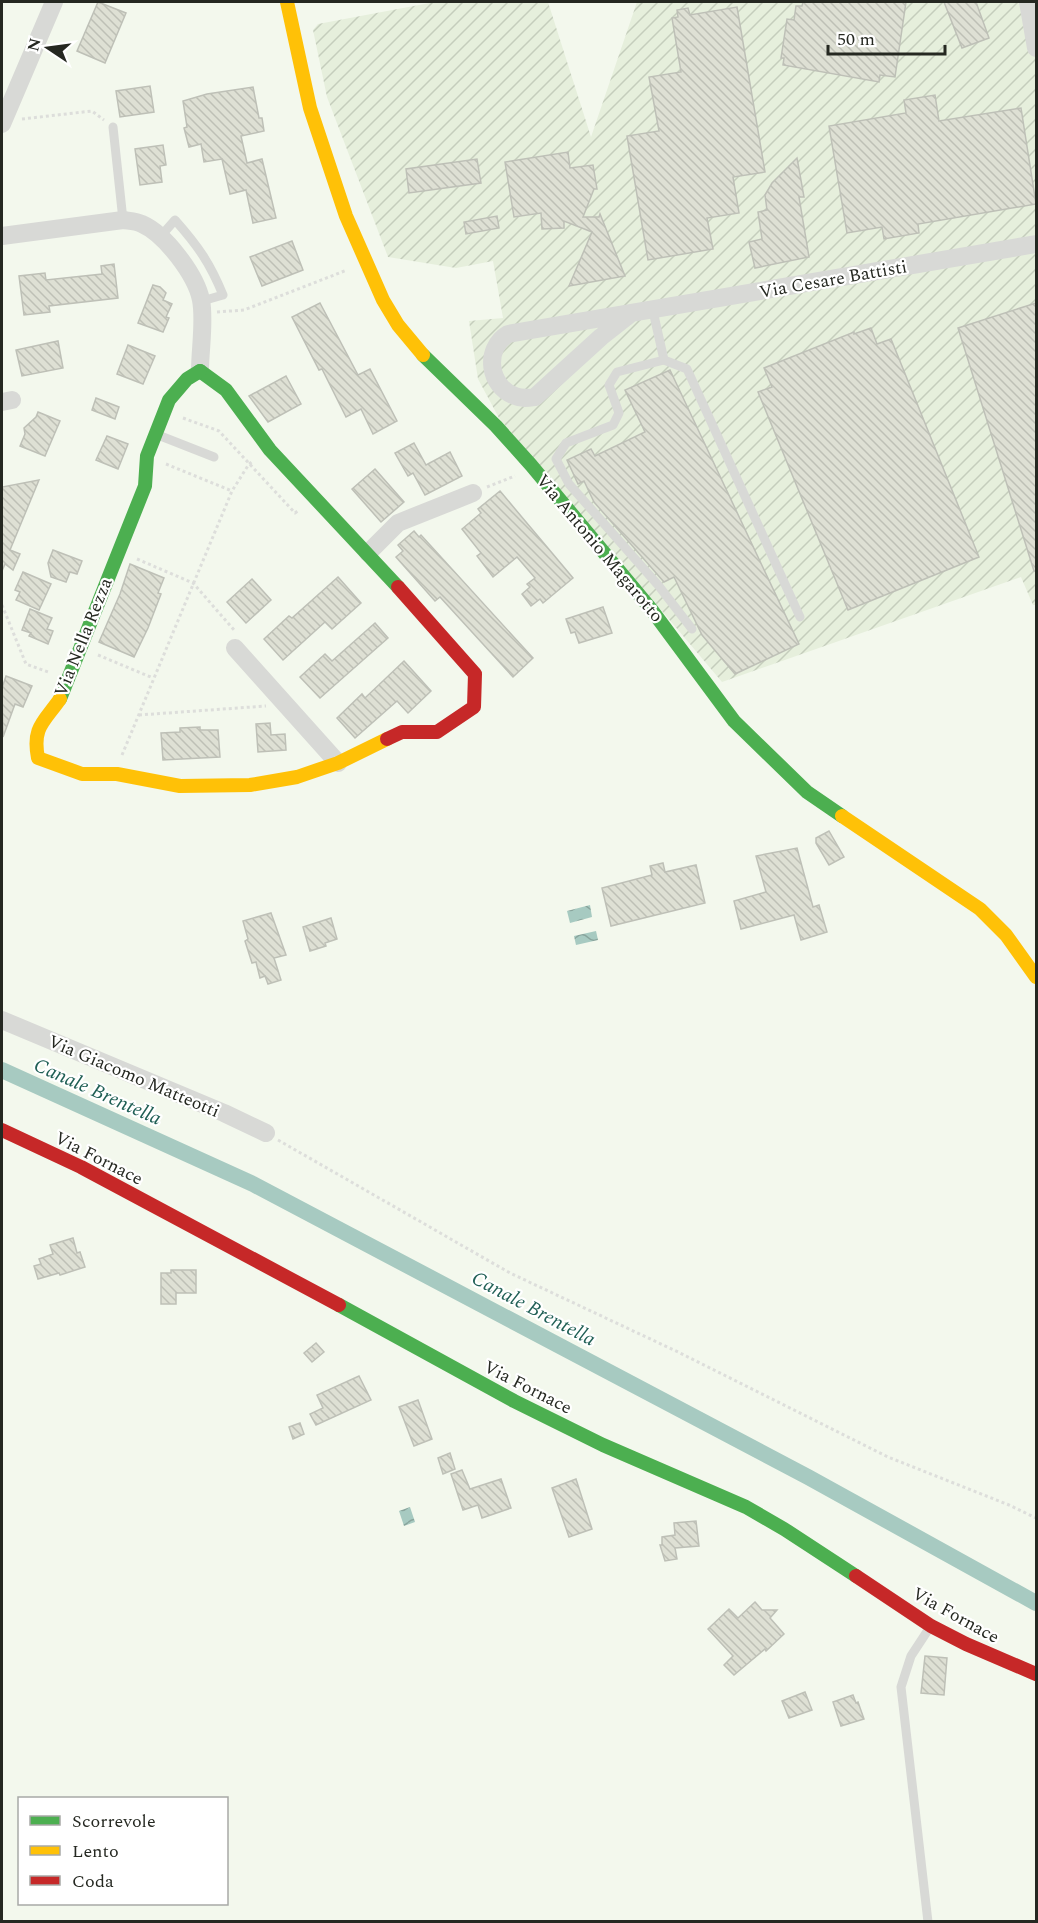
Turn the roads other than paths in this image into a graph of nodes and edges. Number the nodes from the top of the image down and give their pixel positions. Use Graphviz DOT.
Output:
graph roads {
  1 [pos="54,2"];
  2 [pos="287,2"];
  3 [pos="295,2"];
  4 [pos="1028,2"];
  5 [pos="293,28"];
  6 [pos="1036,48"];
  7 [pos="10,122"];
  8 [pos="113,127"];
  9 [pos="123,220"];
  10 [pos="2,236"];
  11 [pos="1036,244"];
  12 [pos="653,311"];
  13 [pos="629,315"];
  14 [pos="664,360"];
  15 [pos="200,370"];
  16 [pos="156,434"];
  17 [pos="213,457"];
  18 [pos="473,493"];
  19 [pos="368,552"];
  20 [pos="800,617"];
  21 [pos="692,629"];
  22 [pos="235,648"];
  23 [pos="338,763"];
  24 [pos="1036,977"];
  25 [pos="2,1020"];
  26 [pos="2,1130"];
  27 [pos="266,1133"];
  28 [pos="931,1625"];
  29 [pos="1036,1674"];
  30 [pos="928,1922"];
  1 -- 7 [label="street"];
  2 -- 5 [label="street, Via Antonio Magarotto"];
  3 -- 5 [label="street, Via Antonio Magarotto"];
  4 -- 6 [label="street"];
  5 -- 24 [label="street, Via Antonio Magarotto"];
  8 -- 9 [label="lane"];
  9 -- 10 [label="street"];
  9 -- 15 [label="street"];
  11 -- 12 [label="street, Via Cesare Battisti"];
  12 -- 13 [label="street, Via Cesare Battisti"];
  12 -- 14 [label="lane"];
  13 -- 13 [label="street, Via Cesare Battisti"];
  14 -- 20 [label="lane"];
  14 -- 21 [label="lane"];
  15 -- 16 [label="street, Via Nella Rezza"];
  15 -- 19 [label="street, Via Nella Rezza"];
  16 -- 17 [label="lane"];
  16 -- 23 [label="street, Via Nella Rezza"];
  18 -- 19 [label="street"];
  19 -- 23 [label="street, Via Nella Rezza"];
  22 -- 23 [label="street"];
  25 -- 27 [label="street, Via Giacomo Matteotti"];
  26 -- 28 [label="street, Via Fornace"];
  28 -- 29 [label="street, Via Fornace"];
  28 -- 30 [label="lane"];
}
